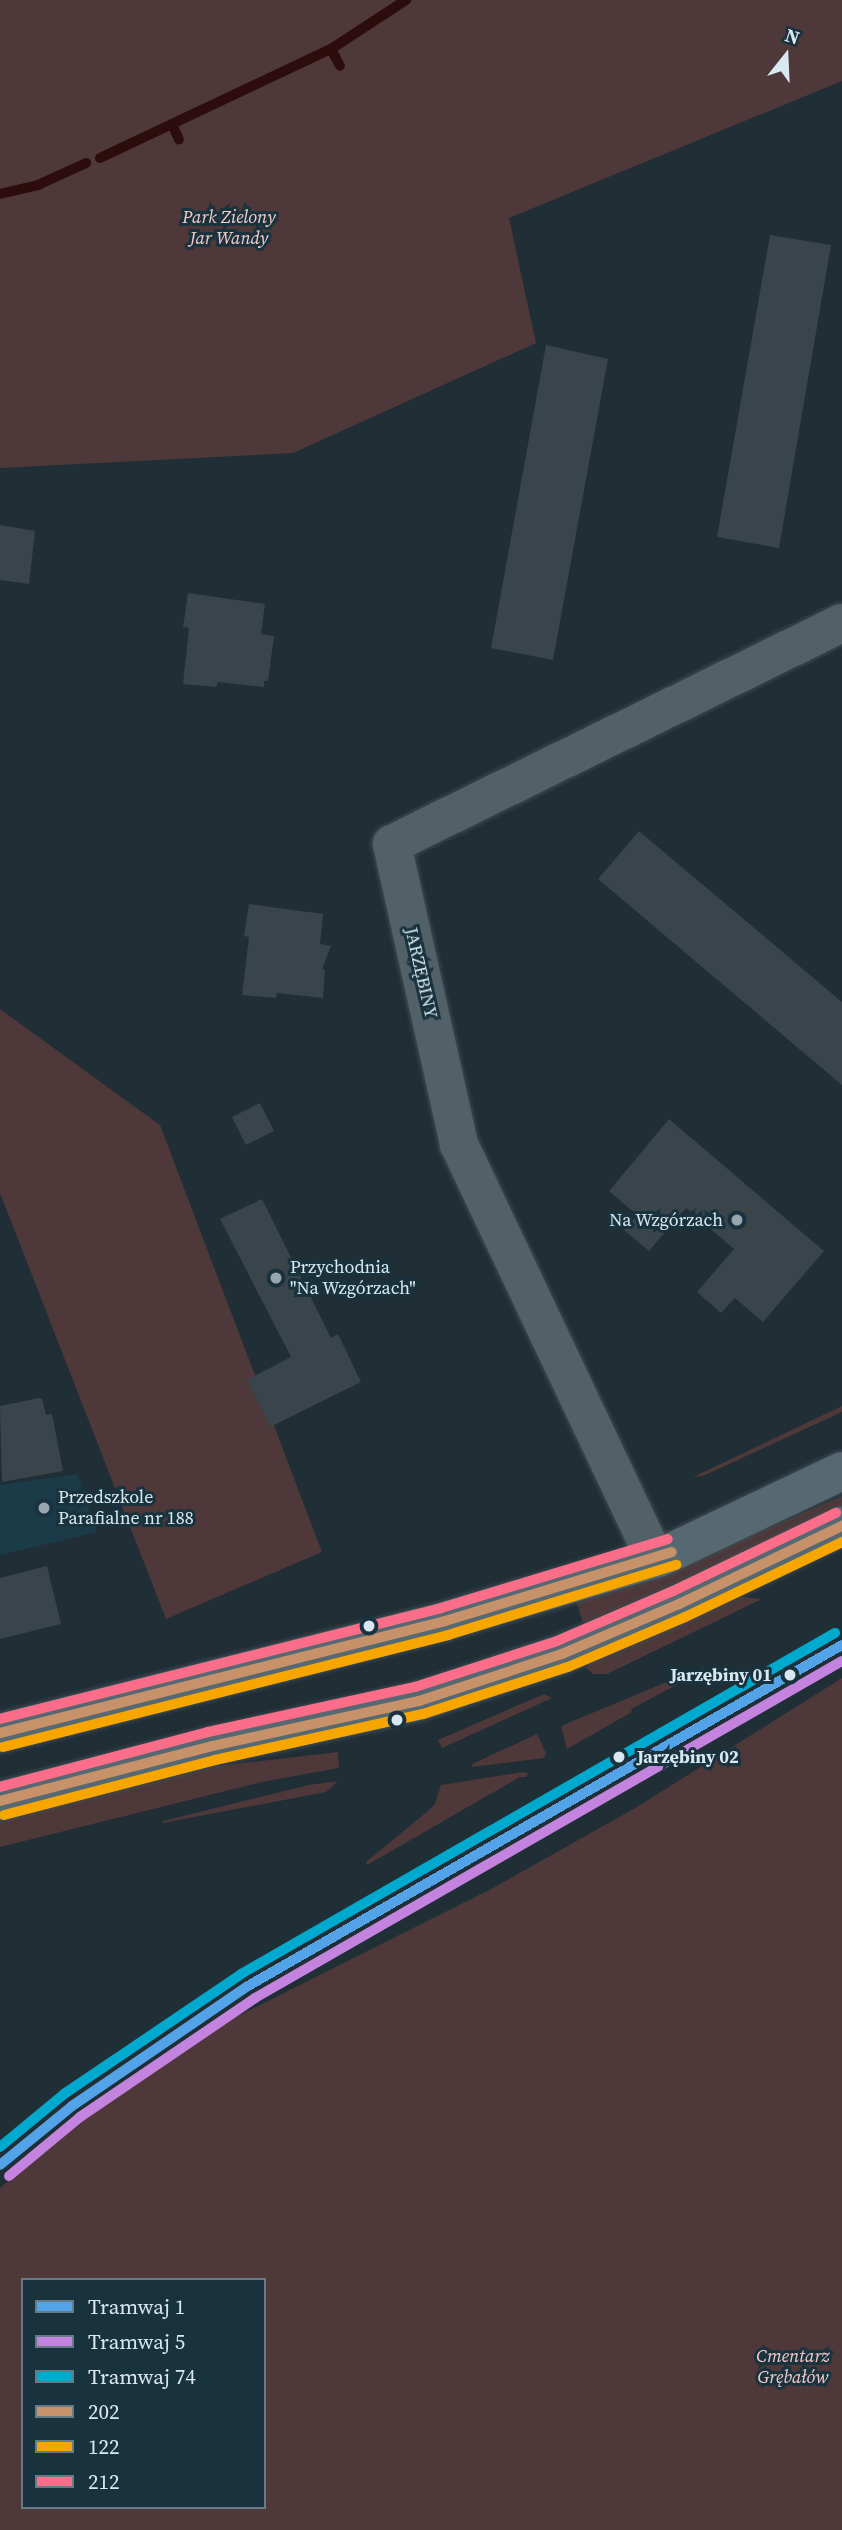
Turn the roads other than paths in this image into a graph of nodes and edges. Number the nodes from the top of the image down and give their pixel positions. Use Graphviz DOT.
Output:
graph roads {
  1 [pos="842,623"];
  2 [pos="842,1471"];
  3 [pos="842,1526"];
  4 [pos="655,1559"];
  5 [pos="0,1733"];
  6 [pos="0,1801"];
  1 -- 4 [label="street, JARZĘBINY"];
  2 -- 4 [label="main road"];
  3 -- 6 [label="main road"];
  4 -- 5 [label="main road"];
}
